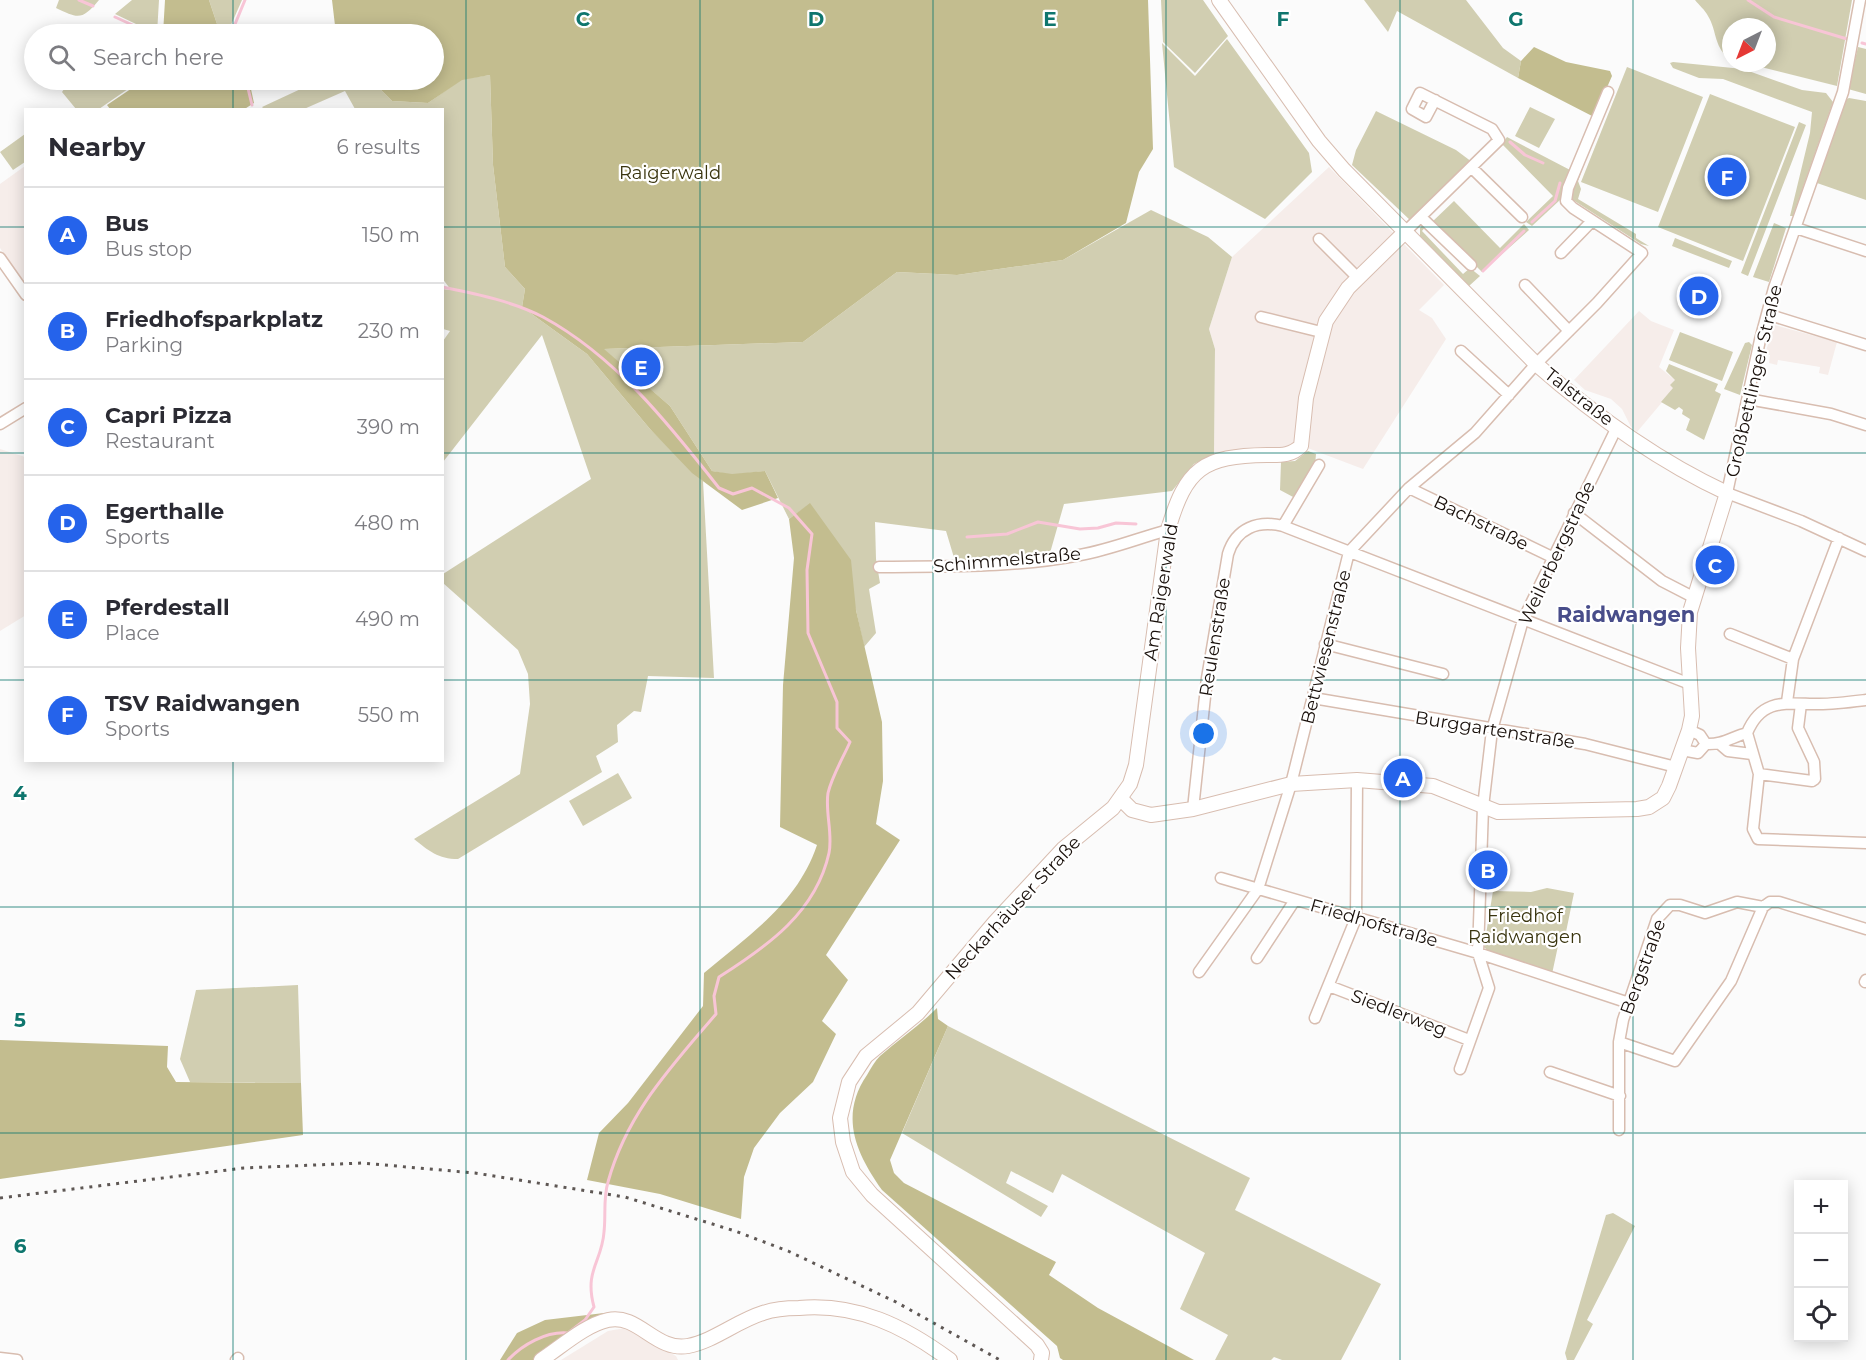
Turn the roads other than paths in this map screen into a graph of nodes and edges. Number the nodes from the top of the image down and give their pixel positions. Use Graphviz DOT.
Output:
graph roads {
  1 [pos="1219,0"];
  2 [pos="1860,0"];
  3 [pos="1608,92"];
  4 [pos="1435,100"];
  5 [pos="1472,168"];
  6 [pos="1421,217"];
  7 [pos="1522,218"];
  8 [pos="1592,221"];
  9 [pos="1796,228"];
  10 [pos="1405,232"];
  11 [pos="1319,239"];
  12 [pos="1866,251"];
  13 [pos="1561,253"];
  14 [pos="0,258"];
  15 [pos="1471,265"];
  16 [pos="1358,278"];
  17 [pos="1525,285"];
  18 [pos="24,292"];
  19 [pos="1767,314"];
  20 [pos="1261,317"];
  21 [pos="1569,331"];
  22 [pos="1321,332"];
  23 [pos="1866,345"];
  24 [pos="1461,351"];
  25 [pos="1536,363"];
  26 [pos="1509,395"];
  27 [pos="1748,399"];
  28 [pos="24,409"];
  29 [pos="0,424"];
  30 [pos="1866,425"];
  31 [pos="1617,427"];
  32 [pos="1319,465"];
  33 [pos="1409,488"];
  34 [pos="1727,494"];
  35 [pos="1574,513"];
  36 [pos="1283,526"];
  37 [pos="1168,530"];
  38 [pos="1839,538"];
  39 [pos="1866,550"];
  40 [pos="1349,552"];
  41 [pos="1552,557"];
  42 [pos="879,567"];
  43 [pos="1694,597"];
  44 [pos="1523,620"];
  45 [pos="1730,634"];
  46 [pos="1325,644"];
  47 [pos="1793,659"];
  48 [pos="1443,674"];
  49 [pos="1690,684"];
  50 [pos="1313,698"];
  51 [pos="1866,700"];
  52 [pos="1787,702"];
  53 [pos="1801,704"];
  54 [pos="1492,730"];
  55 [pos="1689,730"];
  56 [pos="1747,733"];
  57 [pos="1706,744"];
  58 [pos="1721,745"];
  59 [pos="1682,750"];
  60 [pos="1752,754"];
  61 [pos="1676,767"];
  62 [pos="1759,774"];
  63 [pos="1357,780"];
  64 [pos="1291,784"];
  65 [pos="1121,799"];
  66 [pos="1483,807"];
  67 [pos="1193,809"];
  68 [pos="1866,843"];
  69 [pos="1221,878"];
  70 [pos="1258,889"];
  71 [pos="1295,900"];
  72 [pos="1763,908"];
  73 [pos="1356,918"];
  74 [pos="1866,929"];
  75 [pos="1478,953"];
  76 [pos="1257,958"];
  77 [pos="1199,972"];
  78 [pos="1329,986"];
  79 [pos="1629,1003"];
  80 [pos="1315,1018"];
  81 [pos="1469,1040"];
  82 [pos="1619,1042"];
  83 [pos="1460,1069"];
  84 [pos="1550,1072"];
  85 [pos="1620,1096"];
  86 [pos="1619,1130"];
  87 [pos="0,1358"];
  88 [pos="17,1360"];
  89 [pos="541,1360"];
  90 [pos="950,1360"];
  91 [pos="1041,1360"];
  1 -- 10 [label="street, Talstraße"];
  2 -- 9 [label="street, Großbettlinger Straße"];
  3 -- 8 [label="street"];
  4 -- 5 [label="street"];
  5 -- 6 [label="street"];
  5 -- 7 [label="street"];
  6 -- 10 [label="street"];
  6 -- 15 [label="street"];
  8 -- 13 [label="street"];
  8 -- 21 [label="street, Bettwiesenstraße"];
  9 -- 12 [label="street"];
  9 -- 19 [label="street, Großbettlinger Straße"];
  10 -- 16 [label="street, Am Raigerwald"];
  10 -- 25 [label="street, Talstraße"];
  11 -- 16 [label="street"];
  14 -- 18 [label="street"];
  16 -- 22 [label="street, Am Raigerwald"];
  17 -- 21 [label="street"];
  19 -- 23 [label="street"];
  19 -- 27 [label="street, Großbettlinger Straße"];
  20 -- 22 [label="street"];
  21 -- 25 [label="street, Bettwiesenstraße"];
  22 -- 37 [label="street, Am Raigerwald"];
  24 -- 26 [label="street"];
  25 -- 26 [label="street, Bettwiesenstraße"];
  25 -- 31 [label="street, Talstraße"];
  26 -- 33 [label="street, Bettwiesenstraße"];
  27 -- 30 [label="street"];
  27 -- 34 [label="street, Großbettlinger Straße"];
  28 -- 29 [label="street"];
  31 -- 34 [label="street, Talstraße"];
  31 -- 35 [label="street, Weilerbergstraße"];
  32 -- 36 [label="street"];
  33 -- 40 [label="street, Bettwiesenstraße"];
  33 -- 41 [label="street, Bachstraße"];
  34 -- 38 [label="street, Talstraße"];
  34 -- 43 [label="street, Großbettlinger Straße"];
  35 -- 41 [label="street, Weilerbergstraße"];
  35 -- 43 [label="street"];
  36 -- 40 [label="street"];
  36 -- 67 [label="street, Reulenstraße"];
  37 -- 42 [label="street, Schimmelstraße"];
  37 -- 65 [label="street, Am Raigerwald"];
  38 -- 39 [label="street, Talstraße"];
  38 -- 47 [label="street"];
  40 -- 44 [label="street"];
  40 -- 46 [label="street, Bettwiesenstraße"];
  41 -- 44 [label="street, Weilerbergstraße"];
  43 -- 49 [label="street, Großbettlinger Straße"];
  44 -- 49 [label="street"];
  44 -- 54 [label="street, Weilerbergstraße"];
  45 -- 47 [label="street"];
  46 -- 48 [label="street"];
  46 -- 50 [label="street, Bettwiesenstraße"];
  47 -- 52 [label="street"];
  49 -- 55 [label="street, Großbettlinger Straße"];
  50 -- 54 [label="street, Burggartenstraße"];
  50 -- 64 [label="street, Bettwiesenstraße"];
  51 -- 53 [label="street"];
  52 -- 53 [label="street"];
  52 -- 56 [label="street"];
  53 -- 62 [label="street"];
  54 -- 61 [label="street, Burggartenstraße"];
  54 -- 66 [label="street, Weilerbergstraße"];
  55 -- 57 [label="street"];
  55 -- 59 [label="street, Großbettlinger Straße"];
  56 -- 58 [label="street"];
  56 -- 60 [label="street"];
  57 -- 58 [label="street"];
  57 -- 59 [label="street"];
  58 -- 60 [label="street"];
  59 -- 61 [label="street, Großbettlinger Straße"];
  60 -- 62 [label="street"];
  61 -- 66 [label="street"];
  62 -- 68 [label="street"];
  63 -- 64 [label="street"];
  63 -- 66 [label="street"];
  63 -- 73 [label="street"];
  64 -- 67 [label="street"];
  64 -- 70 [label="street, Bettwiesenstraße"];
  65 -- 67 [label="street"];
  65 -- 91 [label="street, Neckarhäuser Straße"];
  66 -- 75 [label="street, Weilerbergstraße"];
  69 -- 70 [label="street, Friedhofstraße"];
  70 -- 71 [label="street, Friedhofstraße"];
  70 -- 77 [label="street, Bettwiesenstraße"];
  71 -- 73 [label="street, Friedhofstraße"];
  71 -- 76 [label="street"];
  72 -- 74 [label="street"];
  72 -- 79 [label="street, Bergstraße"];
  72 -- 82 [label="street"];
  73 -- 75 [label="street, Friedhofstraße"];
  73 -- 78 [label="street"];
  75 -- 79 [label="street, Friedhofstraße"];
  75 -- 81 [label="street, Weilerbergstraße"];
  78 -- 80 [label="street"];
  78 -- 81 [label="street, Siedlerweg"];
  79 -- 82 [label="street, Bergstraße"];
  81 -- 83 [label="street, Weilerbergstraße"];
  82 -- 85 [label="street, Bergstraße"];
  84 -- 85 [label="street"];
  85 -- 86 [label="street, Bergstraße"];
  87 -- 88 [label="street"];
  89 -- 90 [label="street"];
}
